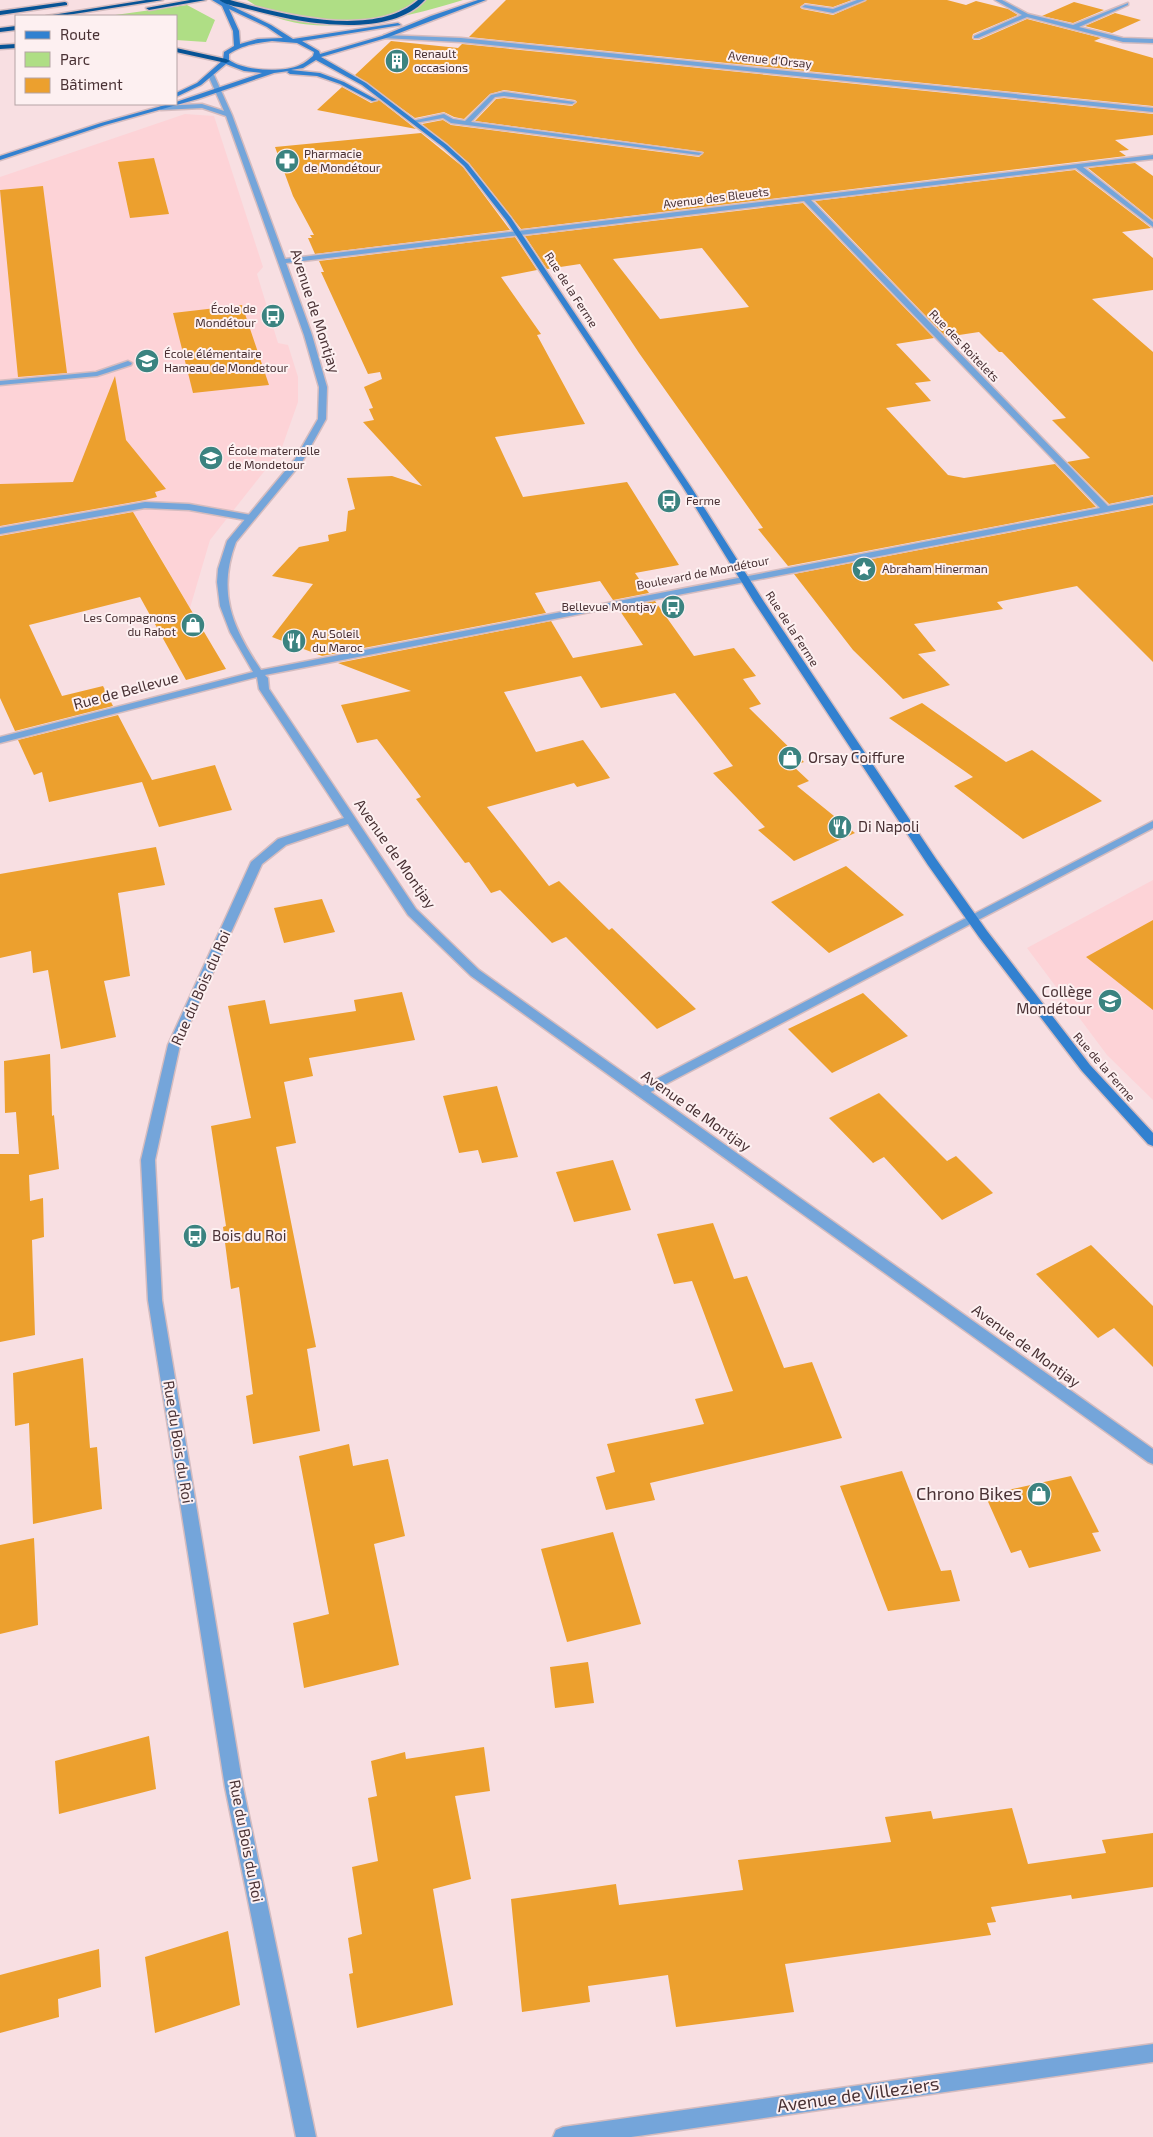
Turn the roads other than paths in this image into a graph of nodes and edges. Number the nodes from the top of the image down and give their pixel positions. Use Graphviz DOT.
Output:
graph roads {
  1 [pos="160,0"];
  2 [pos="202,0"];
  3 [pos="214,0"];
  4 [pos="422,0"];
  5 [pos="483,0"];
  6 [pos="862,0"];
  7 [pos="998,0"];
  8 [pos="223,3"];
  9 [pos="69,4"];
  10 [pos="1126,4"];
  11 [pos="805,7"];
  12 [pos="0,13"];
  13 [pos="56,15"];
  14 [pos="100,15"];
  15 [pos="1026,15"];
  16 [pos="433,17"];
  17 [pos="15,21"];
  18 [pos="0,24"];
  19 [pos="1074,27"];
  20 [pos="15,28"];
  21 [pos="0,30"];
  22 [pos="384,37"];
  23 [pos="976,37"];
  24 [pos="291,41"];
  25 [pos="1153,41"];
  26 [pos="15,46"];
  27 [pos="237,46"];
  28 [pos="0,47"];
  29 [pos="178,50"];
  30 [pos="316,57"];
  31 [pos="226,61"];
  32 [pos="273,71"];
  33 [pos="211,74"];
  34 [pos="219,91"];
  35 [pos="178,94"];
  36 [pos="572,102"];
  37 [pos="178,103"];
  38 [pos="151,105"];
  39 [pos="171,105"];
  40 [pos="161,108"];
  41 [pos="1153,110"];
  42 [pos="229,115"];
  43 [pos="418,123"];
  44 [pos="466,123"];
  45 [pos="103,124"];
  46 [pos="699,153"];
  47 [pos="0,158"];
  48 [pos="1153,158"];
  49 [pos="1079,167"];
  50 [pos="806,198"];
  51 [pos="1153,225"];
  52 [pos="519,234"];
  53 [pos="282,261"];
  54 [pos="128,363"];
  55 [pos="0,383"];
  56 [pos="1153,500"];
  57 [pos="1106,509"];
  58 [pos="251,518"];
  59 [pos="0,531"];
  60 [pos="745,577"];
  61 [pos="260,674"];
  62 [pos="0,740"];
  63 [pos="350,820"];
  64 [pos="1153,824"];
  65 [pos="972,918"];
  66 [pos="641,1092"];
  67 [pos="1153,1141"];
  68 [pos="1153,1457"];
  69 [pos="1153,2053"];
  70 [pos="306,2137"];
  71 [pos="563,2137"];
  1 -- 13 [label="highway"];
  2 -- 14 [label="highway"];
  3 -- 8 [label="street"];
  4 -- 8 [label="highway"];
  5 -- 16 [label="street"];
  6 -- 11 [label="street"];
  7 -- 15 [label="street"];
  8 -- 24 [label="street"];
  8 -- 27 [label="street"];
  9 -- 12 [label="highway"];
  10 -- 19 [label="street"];
  15 -- 19 [label="street"];
  15 -- 23 [label="street"];
  16 -- 22 [label="street"];
  16 -- 24 [label="street"];
  17 -- 18 [label="highway"];
  19 -- 25 [label="street"];
  20 -- 21 [label="highway"];
  22 -- 30 [label="street"];
  22 -- 41 [label="street, Avenue d'Orsay"];
  24 -- 27 [label="street, Rue de la Ferme"];
  24 -- 30 [label="street, Rue de la Ferme"];
  26 -- 28 [label="highway"];
  27 -- 31 [label="street"];
  29 -- 31 [label="highway"];
  30 -- 32 [label="street, Rue de la Ferme"];
  30 -- 43 [label="street, Rue de la Ferme"];
  31 -- 32 [label="street, Rue de la Ferme"];
  31 -- 33 [label="street"];
  32 -- 34 [label="street"];
  32 -- 43 [label="street, Rue de la Ferme"];
  33 -- 34 [label="street, Avenue de Montjay"];
  33 -- 35 [label="street"];
  34 -- 37 [label="street"];
  34 -- 42 [label="street, Avenue de Montjay"];
  36 -- 44 [label="street"];
  38 -- 45 [label="street"];
  39 -- 40 [label="street"];
  40 -- 42 [label="street"];
  40 -- 45 [label="street"];
  42 -- 53 [label="street, Avenue de Montjay"];
  43 -- 44 [label="street"];
  43 -- 52 [label="street, Rue de la Ferme"];
  44 -- 46 [label="street"];
  45 -- 47 [label="street"];
  48 -- 49 [label="street, Avenue des Bleuets"];
  49 -- 50 [label="street, Avenue des Bleuets"];
  49 -- 51 [label="street"];
  50 -- 52 [label="street, Avenue des Bleuets"];
  50 -- 57 [label="street, Rue des Roitelets"];
  52 -- 53 [label="street, Avenue des Bleuets"];
  52 -- 60 [label="street, Rue de la Ferme"];
  53 -- 58 [label="street, Avenue de Montjay"];
  54 -- 55 [label="street"];
  56 -- 57 [label="street, Boulevard de Mondétour"];
  57 -- 60 [label="street, Boulevard de Mondétour"];
  58 -- 59 [label="street"];
  58 -- 61 [label="street, Avenue de Montjay"];
  60 -- 61 [label="street, Boulevard de Mondétour"];
  60 -- 65 [label="street, Rue de la Ferme"];
  61 -- 62 [label="street, Rue de Bellevue"];
  61 -- 63 [label="street, Avenue de Montjay"];
  63 -- 66 [label="street, Avenue de Montjay"];
  63 -- 70 [label="street, Rue du Bois du Roi"];
  64 -- 65 [label="street"];
  65 -- 66 [label="street"];
  65 -- 67 [label="street, Rue de la Ferme"];
  66 -- 68 [label="street, Avenue de Montjay"];
  69 -- 71 [label="street, Avenue de Villeziers"];
}
